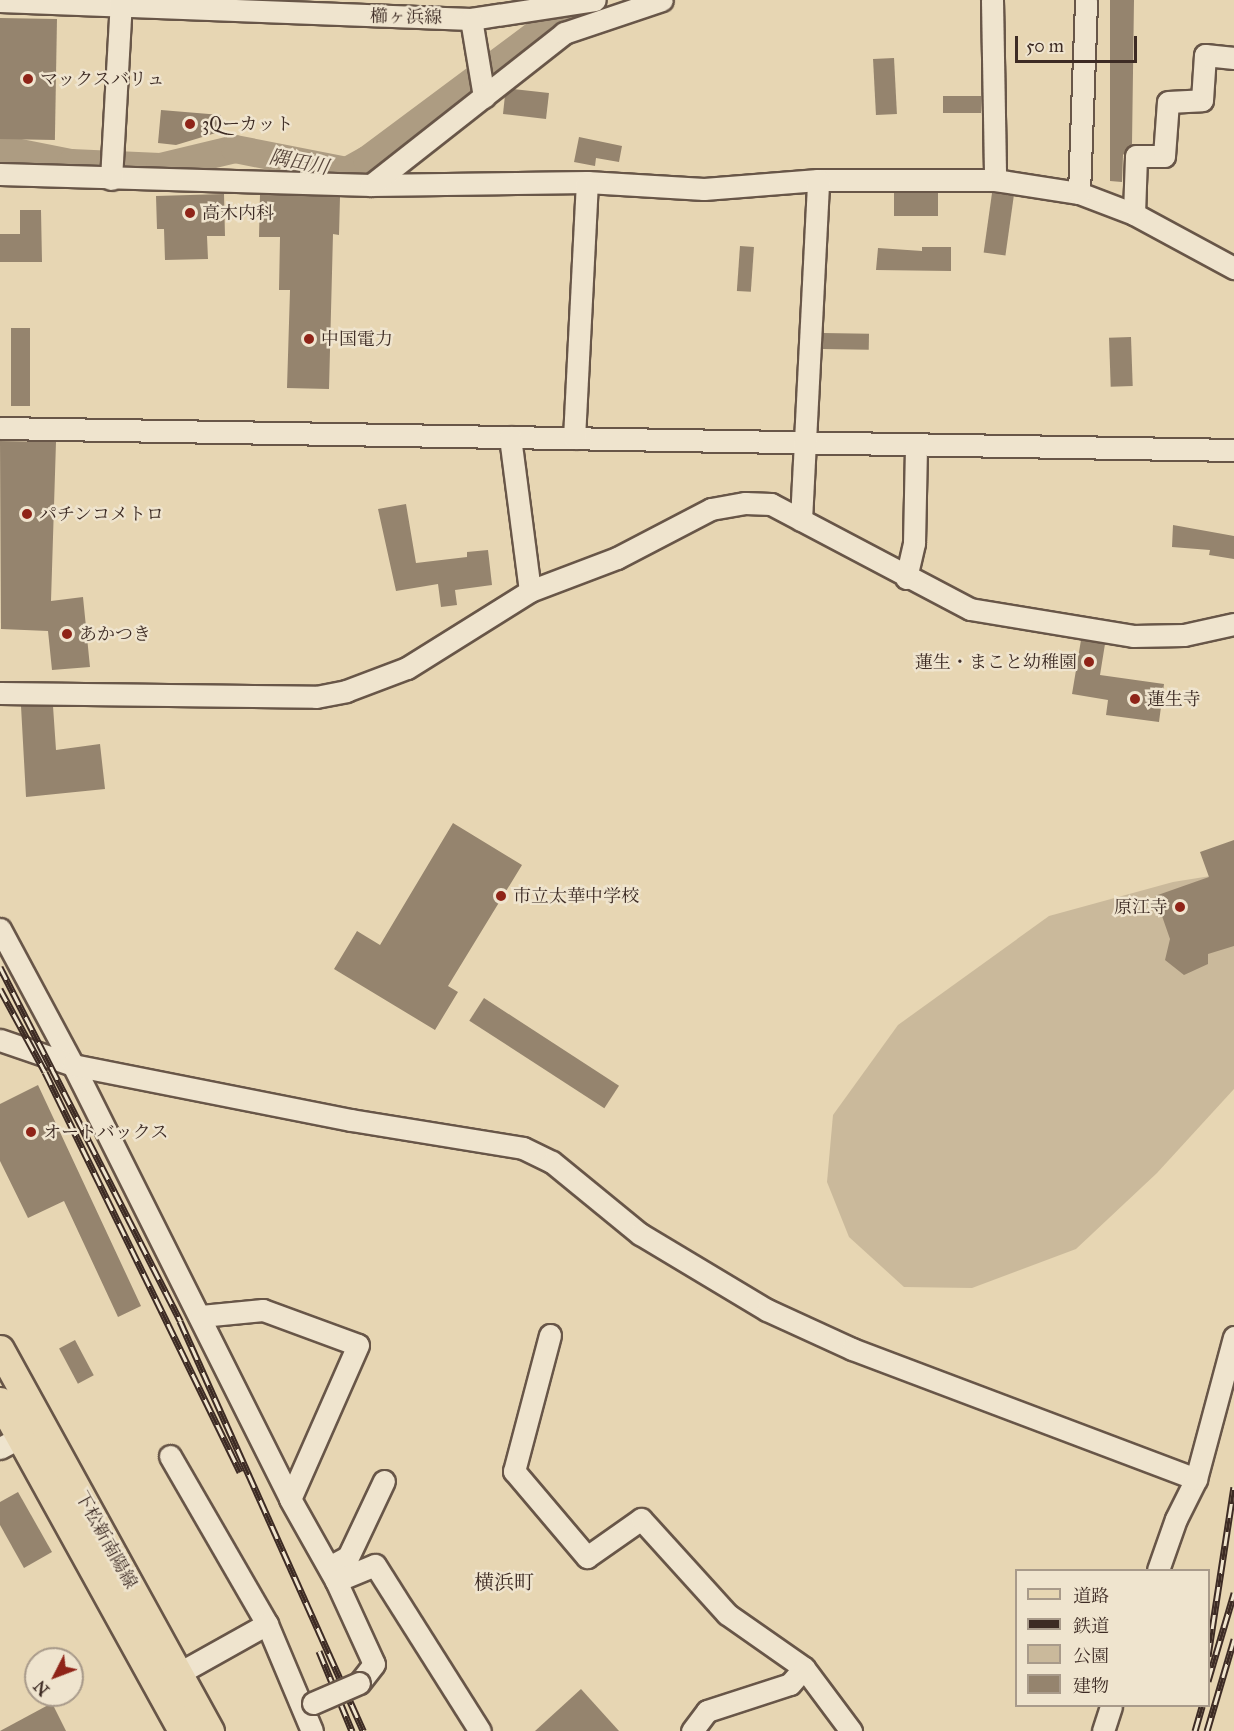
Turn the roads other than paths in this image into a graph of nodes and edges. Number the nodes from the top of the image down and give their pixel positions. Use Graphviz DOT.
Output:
graph roads {
  1 [pos="595,0"];
  2 [pos="663,0"];
  3 [pos="992,0"];
  4 [pos="1086,0"];
  5 [pos="0,1"];
  6 [pos="121,2"];
  7 [pos="471,19"];
  8 [pos="1234,58"];
  9 [pos="484,97"];
  10 [pos="0,174"];
  11 [pos="111,179"];
  12 [pos="818,180"];
  13 [pos="995,180"];
  14 [pos="587,182"];
  15 [pos="371,185"];
  16 [pos="1079,193"];
  17 [pos="1134,214"];
  18 [pos="1234,268"];
  19 [pos="0,428"];
  20 [pos="510,437"];
  21 [pos="574,438"];
  22 [pos="805,440"];
  23 [pos="916,446"];
  24 [pos="1234,450"];
  25 [pos="801,520"];
  26 [pos="906,579"];
  27 [pos="530,591"];
  28 [pos="1234,624"];
  29 [pos="0,693"];
  30 [pos="0,929"];
  31 [pos="0,1040"];
  32 [pos="73,1065"];
  33 [pos="201,1316"];
  34 [pos="550,1335"];
  35 [pos="1234,1337"];
  36 [pos="0,1348"];
  37 [pos="0,1401"];
  38 [pos="21,1437"];
  39 [pos="170,1456"];
  40 [pos="1196,1479"];
  41 [pos="384,1481"];
  42 [pos="290,1499"];
  43 [pos="1158,1569"];
  44 [pos="332,1574"];
  45 [pos="267,1624"];
  46 [pos="804,1668"];
  47 [pos="168,1680"];
  48 [pos="307,1705"];
  49 [pos="1112,1707"];
  50 [pos="182,1731"];
  51 [pos="210,1731"];
  52 [pos="312,1731"];
  53 [pos="480,1731"];
  54 [pos="692,1731"];
  55 [pos="851,1731"];
  56 [pos="1103,1731"];
  1 -- 7 [label="street, 櫛ヶ浜線"];
  2 -- 9 [label="street"];
  3 -- 13 [label="street"];
  4 -- 16 [label="street"];
  5 -- 6 [label="street, 櫛ヶ浜線"];
  6 -- 7 [label="street, 櫛ヶ浜線"];
  6 -- 11 [label="street"];
  7 -- 9 [label="street"];
  8 -- 17 [label="street"];
  9 -- 15 [label="street"];
  10 -- 11 [label="street"];
  11 -- 15 [label="street"];
  12 -- 13 [label="street"];
  12 -- 14 [label="street"];
  12 -- 22 [label="street"];
  13 -- 16 [label="street"];
  14 -- 15 [label="street"];
  14 -- 21 [label="street"];
  16 -- 17 [label="street"];
  17 -- 18 [label="street"];
  19 -- 20 [label="street"];
  20 -- 21 [label="street"];
  20 -- 27 [label="street"];
  21 -- 22 [label="street"];
  22 -- 23 [label="street"];
  22 -- 25 [label="street"];
  23 -- 24 [label="street"];
  23 -- 26 [label="street"];
  25 -- 26 [label="street"];
  25 -- 27 [label="street"];
  26 -- 28 [label="street"];
  27 -- 29 [label="street"];
  30 -- 32 [label="street"];
  31 -- 32 [label="street"];
  32 -- 33 [label="street"];
  32 -- 40 [label="street"];
  33 -- 42 [label="street"];
  33 -- 42 [label="street"];
  34 -- 46 [label="street"];
  35 -- 40 [label="street"];
  36 -- 38 [label="main road, 下松新南陽線"];
  37 -- 38 [label="main road, 下松新南陽線"];
  38 -- 47 [label="main road, 下松新南陽線"];
  39 -- 45 [label="street"];
  40 -- 43 [label="street"];
  41 -- 44 [label="street"];
  42 -- 44 [label="street"];
  44 -- 48 [label="street, bridge"];
  44 -- 53 [label="street"];
  45 -- 47 [label="street"];
  45 -- 48 [label="street"];
  46 -- 54 [label="street"];
  46 -- 55 [label="street"];
  47 -- 50 [label="main road, 下松新南陽線"];
  47 -- 51 [label="main road, 下松新南陽線"];
  48 -- 52 [label="street"];
  49 -- 56 [label="street"];
}
